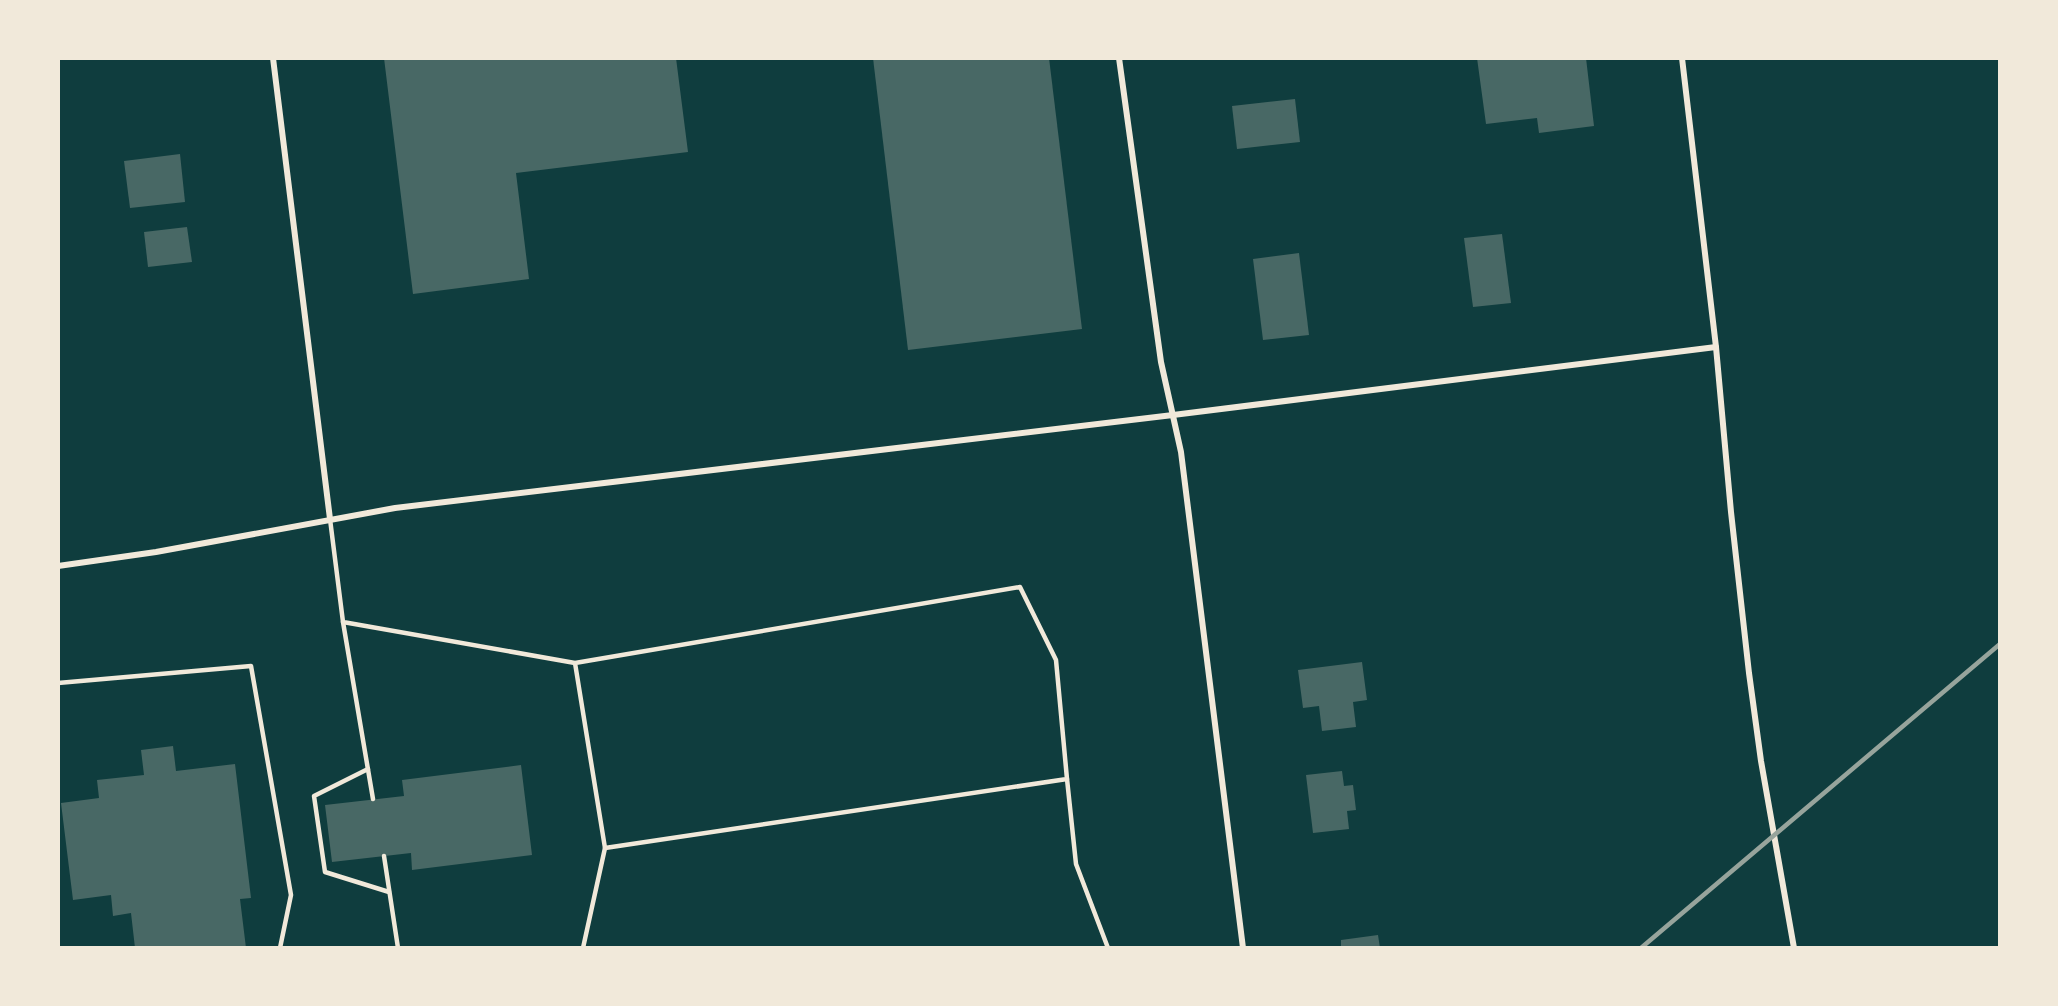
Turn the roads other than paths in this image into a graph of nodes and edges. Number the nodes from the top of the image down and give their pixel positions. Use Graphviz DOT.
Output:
graph roads {
  1 [pos="273,58"];
  2 [pos="1119,58"];
  3 [pos="1682,58"];
  4 [pos="1716,347"];
  5 [pos="1173,415"];
  6 [pos="330,519"];
  7 [pos="58,566"];
  8 [pos="343,622"];
  9 [pos="575,663"];
  10 [pos="58,683"];
  11 [pos="368,769"];
  12 [pos="1067,780"];
  13 [pos="374,800"];
  14 [pos="605,848"];
  15 [pos="384,856"];
  16 [pos="390,892"];
  17 [pos="280,948"];
  18 [pos="398,948"];
  19 [pos="583,948"];
  20 [pos="1108,948"];
  21 [pos="1243,948"];
  22 [pos="1794,948"];
  1 -- 6 [label="street"];
  2 -- 5 [label="street"];
  3 -- 4 [label="street"];
  4 -- 5 [label="street"];
  4 -- 22 [label="street"];
  5 -- 6 [label="street"];
  5 -- 21 [label="street"];
  6 -- 7 [label="street"];
  6 -- 8 [label="lane"];
  8 -- 9 [label="lane"];
  8 -- 11 [label="lane"];
  9 -- 12 [label="lane"];
  9 -- 14 [label="lane"];
  10 -- 17 [label="lane"];
  11 -- 13 [label="lane"];
  11 -- 16 [label="lane"];
  12 -- 14 [label="lane"];
  12 -- 20 [label="lane"];
  14 -- 19 [label="lane"];
  15 -- 16 [label="lane"];
  16 -- 18 [label="lane"];
}
